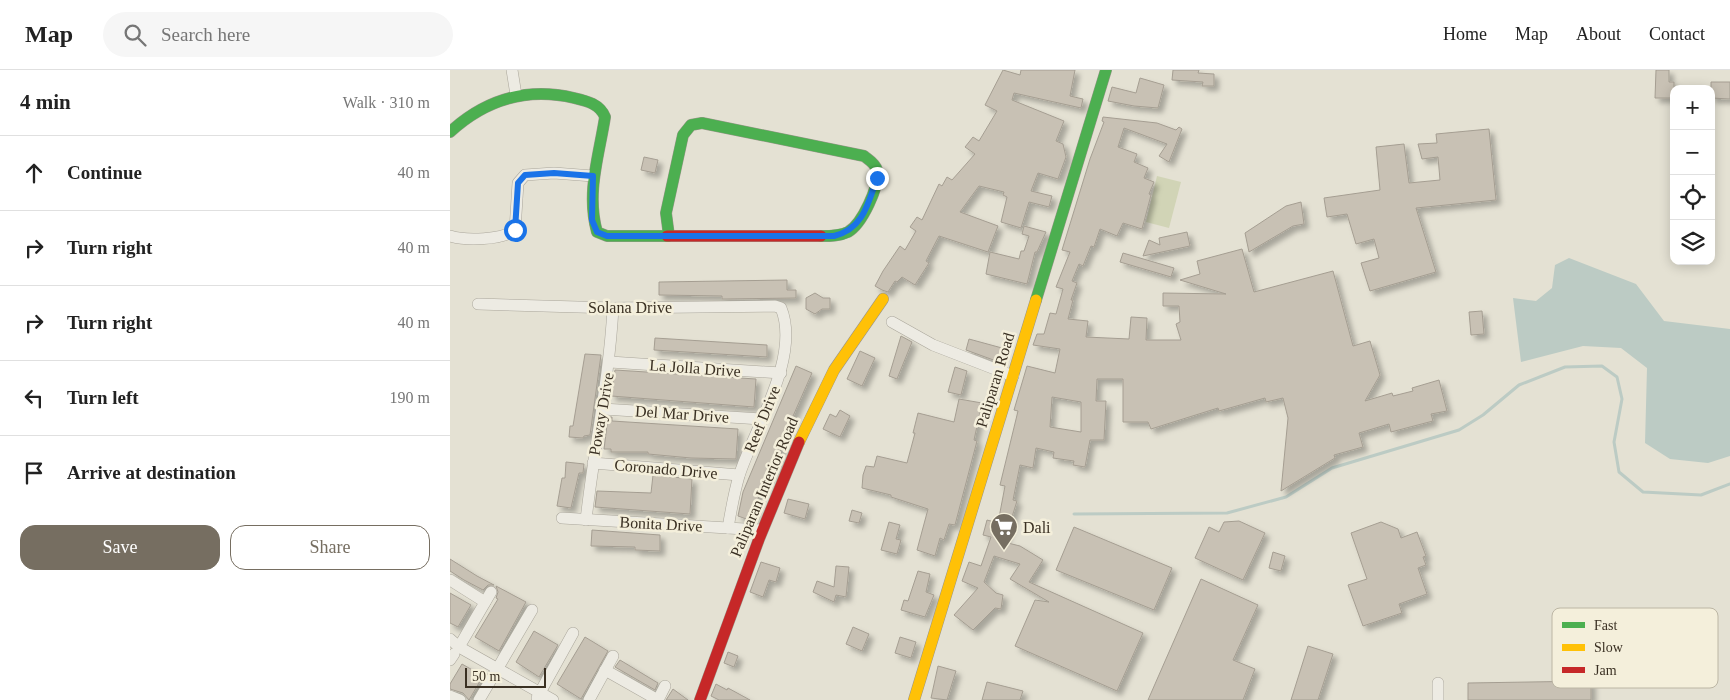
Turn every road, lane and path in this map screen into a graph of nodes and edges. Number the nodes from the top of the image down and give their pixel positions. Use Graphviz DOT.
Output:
graph roads {
  1 [pos="512,70"];
  2 [pos="1106,70"];
  3 [pos="516,95"];
  4 [pos="450,132"];
  5 [pos="593,176"];
  6 [pos="450,236"];
  7 [pos="669,236"];
  8 [pos="883,299"];
  9 [pos="478,304"];
  10 [pos="613,308"];
  11 [pos="781,308"];
  12 [pos="892,322"];
  13 [pos="610,362"];
  14 [pos="781,373"];
  15 [pos="1013,376"];
  16 [pos="603,409"];
  17 [pos="761,419"];
  18 [pos="592,463"];
  19 [pos="740,475"];
  20 [pos="562,518"];
  21 [pos="586,520"];
  22 [pos="728,528"];
  23 [pos="761,530"];
  24 [pos="450,580"];
  25 [pos="492,592"];
  26 [pos="485,602"];
  27 [pos="532,610"];
  28 [pos="573,633"];
  29 [pos="453,650"];
  30 [pos="613,656"];
  31 [pos="496,668"];
  32 [pos="605,670"];
  33 [pos="1438,683"];
  34 [pos="665,686"];
  35 [pos="450,696"];
  36 [pos="538,696"];
  37 [pos="460,700"];
  38 [pos="479,700"];
  39 [pos="553,700"];
  40 [pos="589,700"];
  41 [pos="658,700"];
  42 [pos="700,700"];
  43 [pos="914,700"];
  44 [pos="1438,700"];
  1 -- 3 [label="street"];
  2 -- 15 [label="street, Paliparan Road"];
  3 -- 4 [label="street"];
  3 -- 5 [label="street"];
  5 -- 6 [label="street"];
  5 -- 7 [label="street"];
  7 -- 7 [label="street"];
  8 -- 23 [label="street, Paliparan Interior Road"];
  9 -- 10 [label="street, Solana Drive"];
  10 -- 11 [label="street, Solana Drive"];
  10 -- 13 [label="street, Poway Drive"];
  11 -- 14 [label="street, Reef Drive"];
  12 -- 15 [label="street"];
  13 -- 14 [label="street, La Jolla Drive"];
  13 -- 16 [label="street, Poway Drive"];
  14 -- 17 [label="street, Reef Drive"];
  15 -- 43 [label="street, Paliparan Road"];
  16 -- 17 [label="street, Del Mar Drive"];
  16 -- 18 [label="street, Poway Drive"];
  17 -- 19 [label="street, Reef Drive"];
  18 -- 19 [label="street, Coronado Drive"];
  18 -- 21 [label="street, Poway Drive"];
  19 -- 22 [label="street, Reef Drive"];
  20 -- 21 [label="street, Bonita Drive"];
  21 -- 22 [label="street, Bonita Drive"];
  22 -- 23 [label="street, Bonita Drive"];
  23 -- 42 [label="street, Paliparan Interior Road"];
  24 -- 26 [label="street"];
  25 -- 26 [label="street"];
  26 -- 29 [label="street"];
  27 -- 31 [label="street"];
  28 -- 36 [label="street"];
  29 -- 31 [label="street"];
  30 -- 32 [label="street"];
  31 -- 36 [label="street"];
  31 -- 38 [label="street"];
  32 -- 40 [label="street"];
  32 -- 41 [label="street"];
  33 -- 44 [label="street"];
  34 -- 41 [label="street"];
  35 -- 37 [label="street"];
  36 -- 39 [label="street"];
}
